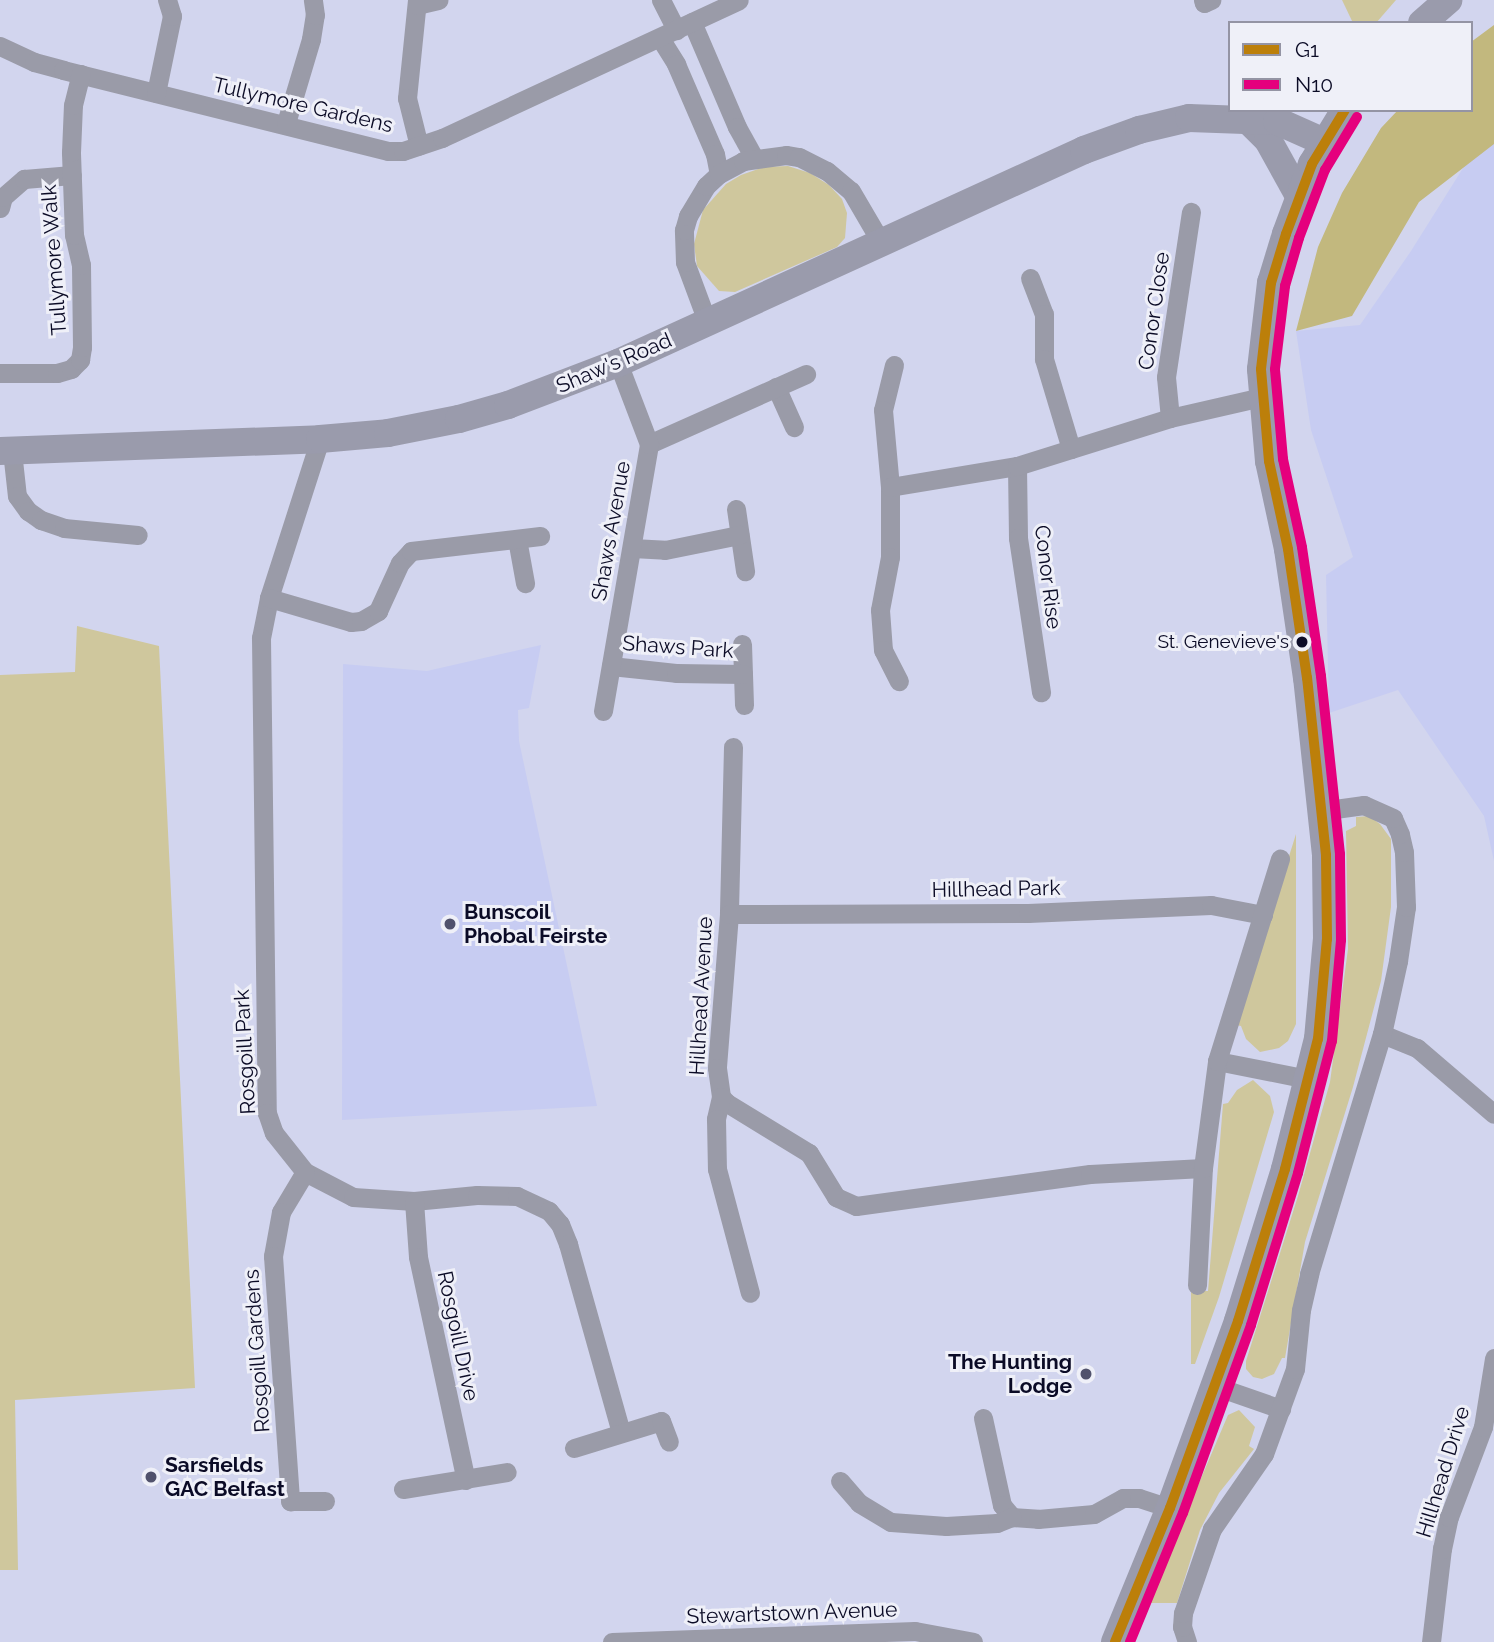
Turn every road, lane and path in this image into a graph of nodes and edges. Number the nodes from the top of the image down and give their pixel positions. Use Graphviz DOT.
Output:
graph roads {
  1 [pos="167,0"];
  2 [pos="313,0"];
  3 [pos="438,0"];
  4 [pos="661,0"];
  5 [pos="739,0"];
  6 [pos="1203,0"];
  7 [pos="1211,0"];
  8 [pos="1448,0"];
  9 [pos="417,3"];
  10 [pos="1424,21"];
  11 [pos="676,30"];
  12 [pos="0,46"];
  13 [pos="81,74"];
  14 [pos="156,93"];
  15 [pos="1344,112"];
  16 [pos="1240,115"];
  17 [pos="286,123"];
  18 [pos="1324,142"];
  19 [pos="419,146"];
  20 [pos="754,158"];
  21 [pos="719,174"];
  22 [pos="72,175"];
  23 [pos="1299,195"];
  24 [pos="0,208"];
  25 [pos="1191,212"];
  26 [pos="882,244"];
  27 [pos="1030,278"];
  28 [pos="708,324"];
  29 [pos="618,363"];
  30 [pos="894,365"];
  31 [pos="0,373"];
  32 [pos="806,374"];
  33 [pos="776,387"];
  34 [pos="1262,397"];
  35 [pos="1170,418"];
  36 [pos="794,427"];
  37 [pos="320,439"];
  38 [pos="649,443"];
  39 [pos="1071,449"];
  40 [pos="6,451"];
  41 [pos="1017,466"];
  42 [pos="890,487"];
  43 [pos="736,509"];
  44 [pos="138,535"];
  45 [pos="540,536"];
  46 [pos="739,536"];
  47 [pos="517,538"];
  48 [pos="632,548"];
  49 [pos="745,571"];
  50 [pos="525,583"];
  51 [pos="269,598"];
  52 [pos="742,643"];
  53 [pos="611,666"];
  54 [pos="743,674"];
  55 [pos="899,681"];
  56 [pos="1041,692"];
  57 [pos="744,705"];
  58 [pos="603,711"];
  59 [pos="733,747"];
  60 [pos="1320,810"];
  61 [pos="1280,859"];
  62 [pos="729,914"];
  63 [pos="1263,915"];
  64 [pos="1382,1034"];
  65 [pos="1217,1061"];
  66 [pos="1308,1079"];
  67 [pos="721,1097"];
  68 [pos="1494,1114"];
  69 [pos="1203,1168"];
  70 [pos="305,1172"];
  71 [pos="414,1201"];
  72 [pos="1197,1286"];
  73 [pos="750,1293"];
  74 [pos="1494,1358"];
  75 [pos="1215,1386"];
  76 [pos="1281,1409"];
  77 [pos="983,1418"];
  78 [pos="621,1433"];
  79 [pos="669,1443"];
  80 [pos="574,1448"];
  81 [pos="506,1472"];
  82 [pos="466,1480"];
  83 [pos="840,1481"];
  84 [pos="403,1489"];
  85 [pos="325,1501"];
  86 [pos="1170,1508"];
  87 [pos="1012,1517"];
  88 [pos="612,1642"];
  89 [pos="973,1642"];
  90 [pos="1115,1642"];
  91 [pos="1187,1642"];
  92 [pos="1431,1642"];
  1 -- 14 [label="street"];
  2 -- 17 [label="street"];
  3 -- 9 [label="street"];
  4 -- 11 [label="street"];
  5 -- 11 [label="street, Tullymore Gardens"];
  6 -- 7 [label="street"];
  8 -- 10 [label="main road"];
  9 -- 19 [label="street"];
  11 -- 19 [label="street, Tullymore Gardens"];
  11 -- 20 [label="street"];
  11 -- 21 [label="street"];
  12 -- 13 [label="street, Tullymore Gardens"];
  13 -- 14 [label="street, Tullymore Gardens"];
  13 -- 22 [label="street, Tullymore Walk"];
  14 -- 17 [label="street, Tullymore Gardens"];
  15 -- 18 [label="main road"];
  16 -- 18 [label="main road, Shaw's Road"];
  16 -- 23 [label="main road"];
  16 -- 26 [label="main road, Shaw's Road"];
  17 -- 19 [label="street, Tullymore Gardens"];
  18 -- 23 [label="main road"];
  20 -- 21 [label="street"];
  20 -- 26 [label="street"];
  21 -- 28 [label="street"];
  22 -- 24 [label="street"];
  22 -- 31 [label="street, Tullymore Walk"];
  23 -- 34 [label="main road"];
  25 -- 35 [label="street, Conor Close"];
  26 -- 28 [label="main road, Shaw's Road"];
  27 -- 39 [label="street"];
  28 -- 29 [label="main road, Shaw's Road"];
  29 -- 37 [label="main road, Shaw's Road"];
  29 -- 38 [label="street, Shaws Avenue"];
  30 -- 42 [label="street"];
  32 -- 33 [label="street"];
  33 -- 36 [label="street"];
  33 -- 38 [label="street"];
  34 -- 35 [label="street"];
  34 -- 60 [label="main road"];
  35 -- 39 [label="street"];
  37 -- 40 [label="main road, Shaw's Road"];
  37 -- 51 [label="street, Rosgoill Park"];
  38 -- 48 [label="street, Shaws Avenue"];
  39 -- 41 [label="street"];
  40 -- 44 [label="street"];
  41 -- 42 [label="street"];
  41 -- 56 [label="street, Conor Rise"];
  42 -- 55 [label="street"];
  43 -- 46 [label="street"];
  45 -- 47 [label="street"];
  46 -- 48 [label="street"];
  46 -- 49 [label="street"];
  47 -- 50 [label="street"];
  47 -- 51 [label="street"];
  48 -- 53 [label="street, Shaws Avenue"];
  51 -- 70 [label="street, Rosgoill Park"];
  52 -- 54 [label="street, Shaws Park"];
  53 -- 54 [label="street, Shaws Park"];
  53 -- 58 [label="street, Shaws Avenue"];
  54 -- 57 [label="street, Shaws Park"];
  59 -- 62 [label="street, Hillhead Avenue"];
  60 -- 64 [label="street"];
  60 -- 66 [label="main road"];
  61 -- 63 [label="street"];
  62 -- 63 [label="street, Hillhead Park"];
  62 -- 67 [label="street, Hillhead Avenue"];
  63 -- 65 [label="street"];
  64 -- 68 [label="street"];
  64 -- 76 [label="street"];
  65 -- 66 [label="street"];
  65 -- 69 [label="street"];
  66 -- 75 [label="main road"];
  67 -- 69 [label="street, Hillhead Avenue"];
  67 -- 73 [label="street"];
  69 -- 72 [label="street"];
  70 -- 71 [label="street, Rosgoill Park"];
  70 -- 85 [label="street, Rosgoill Gardens"];
  71 -- 78 [label="street, Rosgoill Park"];
  71 -- 82 [label="street, Rosgoill Drive"];
  74 -- 92 [label="street, Hillhead Drive"];
  75 -- 76 [label="street"];
  75 -- 86 [label="main road"];
  76 -- 91 [label="street"];
  77 -- 87 [label="street"];
  78 -- 79 [label="street"];
  78 -- 80 [label="street"];
  81 -- 82 [label="street"];
  82 -- 84 [label="street"];
  83 -- 87 [label="street"];
  86 -- 87 [label="street"];
  86 -- 90 [label="main road"];
  88 -- 89 [label="street, Stewartstown Avenue"];
}
